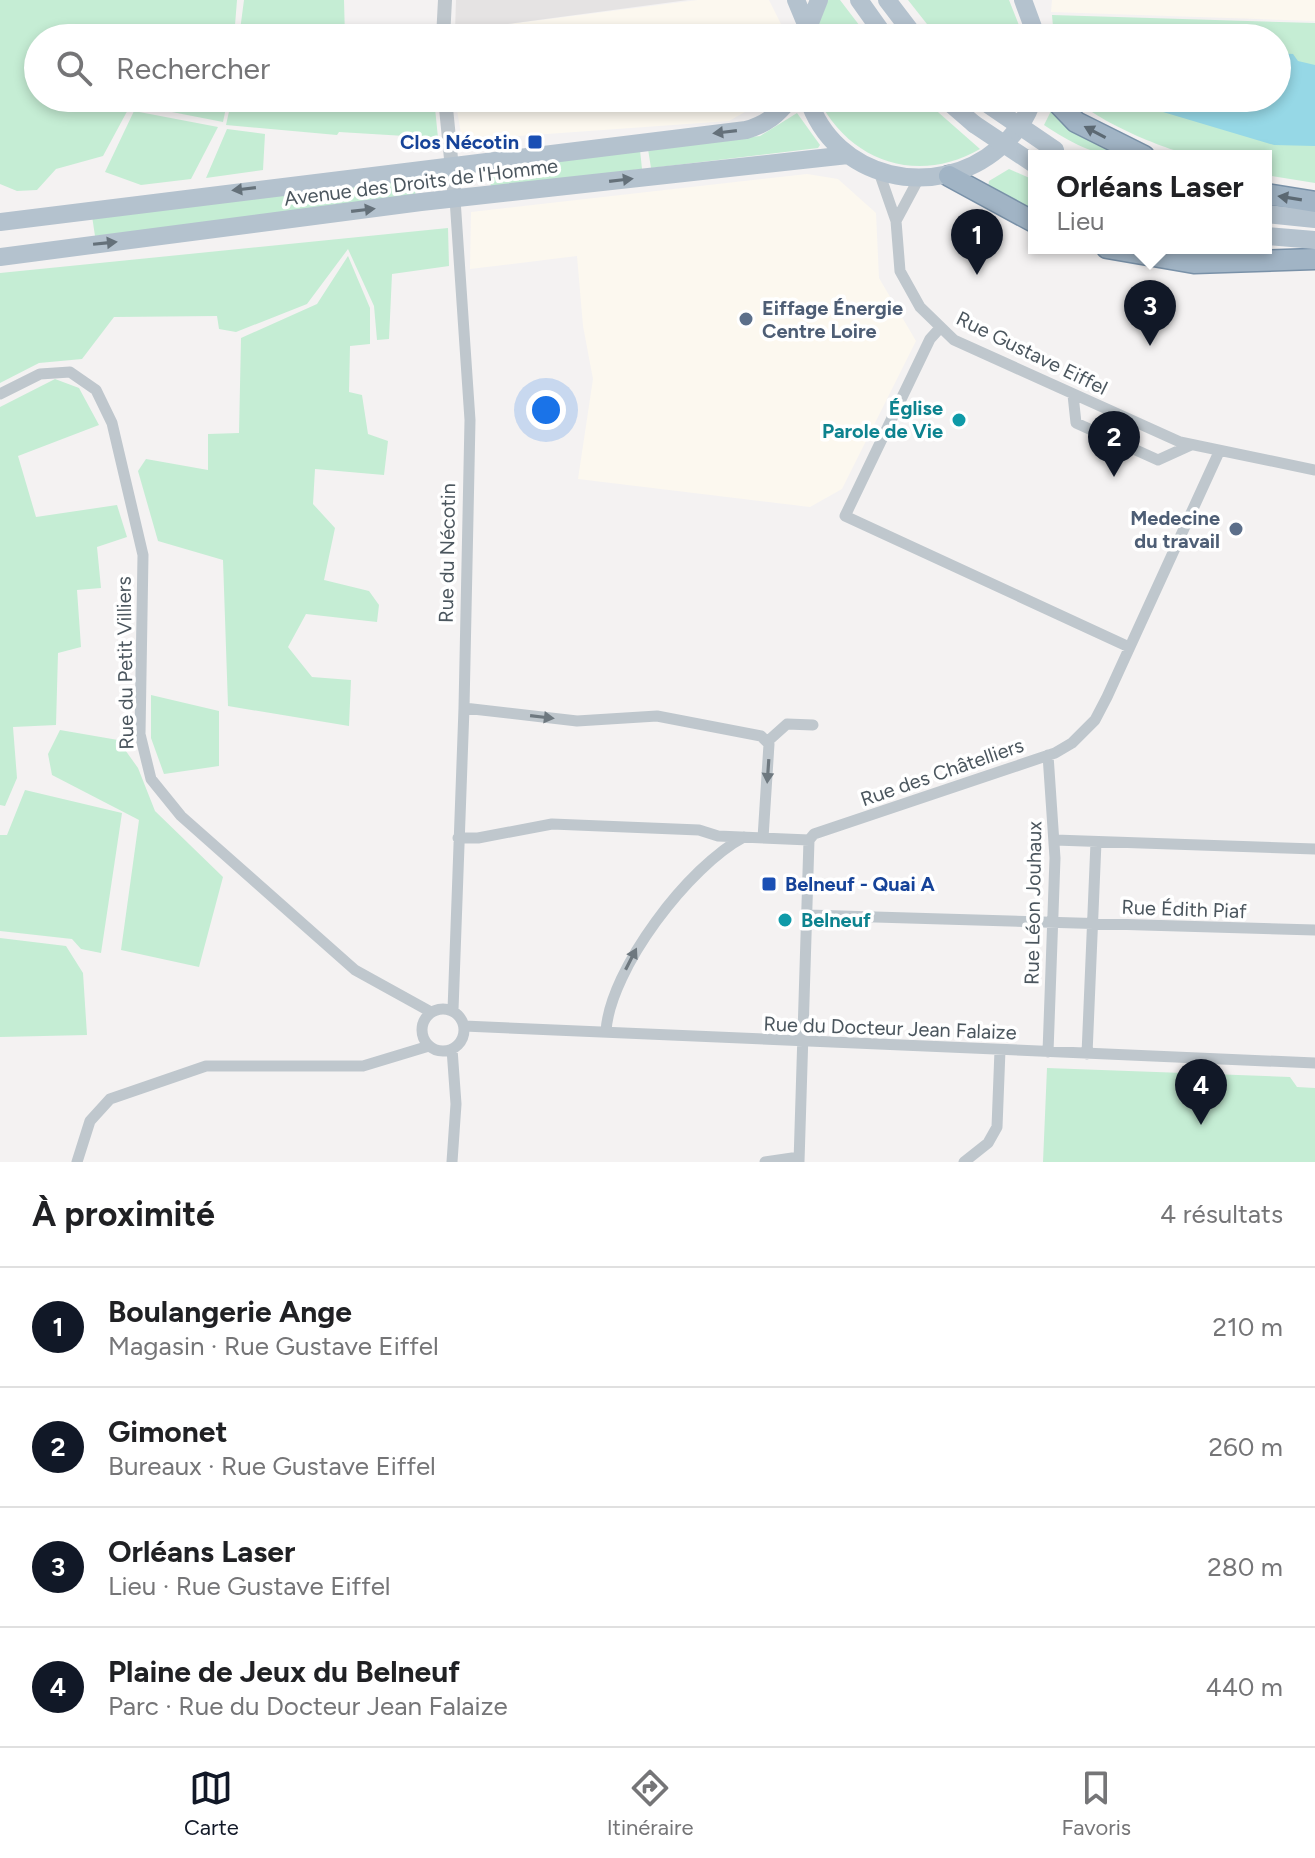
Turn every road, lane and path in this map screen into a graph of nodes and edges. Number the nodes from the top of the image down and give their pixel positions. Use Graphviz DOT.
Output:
graph roads {
  1 [pos="445,0"];
  2 [pos="796,0"];
  3 [pos="819,0"];
  4 [pos="887,0"];
  5 [pos="1023,0"];
  6 [pos="1034,0"];
  7 [pos="861,2"];
  8 [pos="1032,19"];
  9 [pos="444,24"];
  10 [pos="803,24"];
  11 [pos="808,24"];
  12 [pos="876,24"];
  13 [pos="905,24"];
  14 [pos="1033,24"];
  15 [pos="446,112"];
  16 [pos="779,112"];
  17 [pos="815,112"];
  18 [pos="960,112"];
  19 [pos="999,112"];
  20 [pos="1025,112"];
  21 [pos="1066,112"];
  22 [pos="1056,150"];
  23 [pos="1132,150"];
  24 [pos="848,155"];
  25 [pos="1028,160"];
  26 [pos="451,165"];
  27 [pos="879,172"];
  28 [pos="949,176"];
  29 [pos="918,180"];
  30 [pos="1272,195"];
  31 [pos="455,199"];
  32 [pos="1315,202"];
  33 [pos="48,214"];
  34 [pos="1272,215"];
  35 [pos="1028,219"];
  36 [pos="1315,219"];
  37 [pos="896,221"];
  38 [pos="0,222"];
  39 [pos="1272,236"];
  40 [pos="1315,240"];
  41 [pos="53,249"];
  42 [pos="1142,254"];
  43 [pos="0,257"];
  44 [pos="1315,259"];
  45 [pos="940,328"];
  46 [pos="0,394"];
  47 [pos="1073,395"];
  48 [pos="1191,445"];
  49 [pos="1219,452"];
  50 [pos="1315,470"];
  51 [pos="1129,647"];
  52 [pos="464,708"];
  53 [pos="813,725"];
  54 [pos="768,741"];
  55 [pos="1048,755"];
  56 [pos="745,837"];
  57 [pos="458,838"];
  58 [pos="763,838"];
  59 [pos="809,840"];
  60 [pos="1055,840"];
  61 [pos="1096,842"];
  62 [pos="1315,849"];
  63 [pos="808,915"];
  64 [pos="1053,923"];
  65 [pos="1093,924"];
  66 [pos="1315,930"];
  67 [pos="453,1010"];
  68 [pos="431,1012"];
  69 [pos="464,1026"];
  70 [pos="606,1031"];
  71 [pos="804,1043"];
  72 [pos="429,1046"];
  73 [pos="452,1049"];
  74 [pos="1000,1050"];
  75 [pos="1048,1052"];
  76 [pos="1087,1054"];
  77 [pos="1315,1063"];
  78 [pos="799,1160"];
  79 [pos="77,1162"];
  80 [pos="452,1162"];
  81 [pos="765,1162"];
  82 [pos="964,1162"];
  1 -- 9 [label="street"];
  2 -- 10 [label="main road"];
  3 -- 11 [label="main road"];
  4 -- 13 [label="main road"];
  5 -- 8 [label="main road"];
  6 -- 8 [label="street"];
  7 -- 12 [label="main road"];
  8 -- 14 [label="main road"];
  15 -- 26 [label="street, Rue du Nécotin"];
  16 -- 26 [label="main road, Avenue des Droits de l'Homme, one-way"];
  17 -- 24 [label="main road"];
  18 -- 25 [label="main road, bridge"];
  19 -- 22 [label="main road, bridge"];
  20 -- 28 [label="main road"];
  23 -- 21 [label="highway, one-way"];
  24 -- 27 [label="main road"];
  31 -- 24 [label="main road, Avenue des Droits de l'Homme, one-way"];
  26 -- 31 [label="street, Rue du Nécotin"];
  26 -- 33 [label="main road, Avenue des Droits de l'Homme, one-way"];
  27 -- 29 [label="main road"];
  27 -- 37 [label="street, Rue Gustave Eiffel"];
  28 -- 29 [label="main road"];
  28 -- 35 [label="highway"];
  29 -- 37 [label="street"];
  32 -- 30 [label="highway, one-way"];
  41 -- 31 [label="main road, Avenue des Droits de l'Homme, one-way"];
  31 -- 52 [label="street, Rue du Nécotin"];
  33 -- 38 [label="main road, Avenue des Droits de l'Homme"];
  33 -- 41 [label="main road"];
  34 -- 36 [label="main road"];
  37 -- 45 [label="street, Rue Gustave Eiffel"];
  39 -- 40 [label="main road"];
  41 -- 43 [label="main road, Avenue des Droits de l'Homme"];
  42 -- 44 [label="highway"];
  45 -- 47 [label="street, Rue Gustave Eiffel"];
  45 -- 51 [label="street"];
  46 -- 68 [label="street, Rue du Petit Villiers"];
  47 -- 48 [label="street, Rue Gustave Eiffel"];
  47 -- 48 [label="street"];
  48 -- 49 [label="street, Rue Gustave Eiffel"];
  49 -- 50 [label="street, Rue Gustave Eiffel"];
  49 -- 51 [label="street, Rue des Châtelliers"];
  51 -- 55 [label="street, Rue des Châtelliers"];
  52 -- 54 [label="street, one-way"];
  52 -- 57 [label="street, Rue du Nécotin"];
  53 -- 54 [label="street"];
  54 -- 58 [label="street, one-way"];
  55 -- 59 [label="street, Rue des Châtelliers"];
  55 -- 60 [label="street, Rue Léon Jouhaux"];
  56 -- 57 [label="street, Rue des Châtelliers"];
  56 -- 58 [label="street, Rue des Châtelliers"];
  70 -- 56 [label="street, one-way"];
  57 -- 67 [label="street, Rue du Nécotin"];
  58 -- 59 [label="street, Rue des Châtelliers"];
  59 -- 63 [label="street"];
  60 -- 61 [label="street"];
  60 -- 64 [label="street, Rue Léon Jouhaux"];
  61 -- 62 [label="street"];
  61 -- 65 [label="street"];
  63 -- 64 [label="street, Rue Édith Piaf"];
  63 -- 71 [label="street"];
  64 -- 65 [label="street, Rue Édith Piaf"];
  64 -- 75 [label="street, Rue Léon Jouhaux"];
  65 -- 66 [label="street, Rue Édith Piaf"];
  65 -- 76 [label="street"];
  67 -- 68 [label="street"];
  67 -- 69 [label="street"];
  68 -- 72 [label="street"];
  69 -- 70 [label="street, Rue du Docteur Jean Falaize"];
  69 -- 73 [label="street"];
  70 -- 71 [label="street, Rue du Docteur Jean Falaize"];
  71 -- 74 [label="street, Rue du Docteur Jean Falaize"];
  71 -- 78 [label="street"];
  72 -- 73 [label="street"];
  72 -- 79 [label="street"];
  73 -- 80 [label="street"];
  74 -- 75 [label="street, Rue du Docteur Jean Falaize"];
  74 -- 82 [label="street"];
  75 -- 76 [label="street, Rue du Docteur Jean Falaize"];
  76 -- 77 [label="street, Rue du Docteur Jean Falaize"];
  78 -- 81 [label="street"];
}
